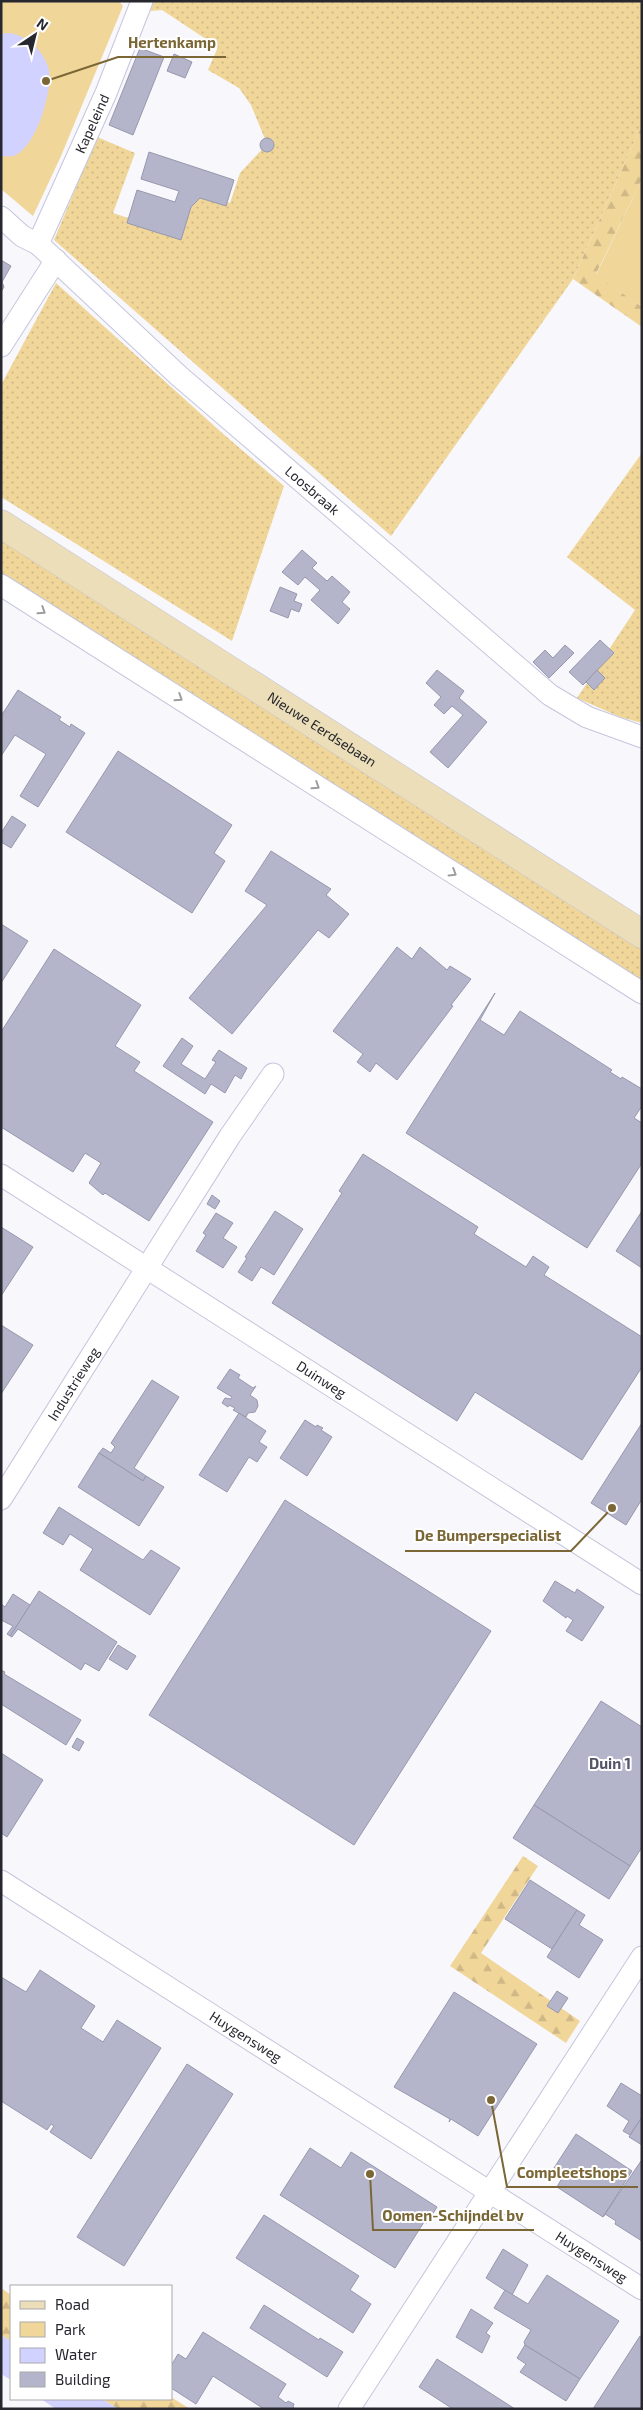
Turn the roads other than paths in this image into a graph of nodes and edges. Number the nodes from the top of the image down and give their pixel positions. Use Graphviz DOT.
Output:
graph roads {
  1 [pos="142,1"];
  2 [pos="1,217"];
  3 [pos="38,244"];
  4 [pos="56,260"];
  5 [pos="1,346"];
  6 [pos="1,524"];
  7 [pos="1,585"];
  8 [pos="642,737"];
  9 [pos="642,934"];
  10 [pos="642,993"];
  11 [pos="274,1074"];
  12 [pos="1,1175"];
  13 [pos="148,1269"];
  14 [pos="1,1499"];
  15 [pos="642,1584"];
  16 [pos="1,1881"];
  17 [pos="642,1957"];
  18 [pos="490,2192"];
  19 [pos="642,2289"];
  20 [pos="349,2409"];
  1 -- 3 [label="street, Kapeleind"];
  2 -- 3 [label="street, Loosbraak"];
  3 -- 4 [label="street, Loosbraak"];
  4 -- 5 [label="street"];
  4 -- 8 [label="street, Loosbraak"];
  6 -- 9 [label="main road, Nieuwe Eerdsebaan"];
  7 -- 10 [label="street, one-way"];
  11 -- 13 [label="street, Industrieweg"];
  12 -- 13 [label="street, Duinweg"];
  13 -- 14 [label="street, Industrieweg"];
  13 -- 15 [label="street, Duinweg"];
  16 -- 18 [label="street, Huygensweg"];
  17 -- 18 [label="street"];
  18 -- 19 [label="street, Huygensweg"];
  18 -- 20 [label="street"];
}
